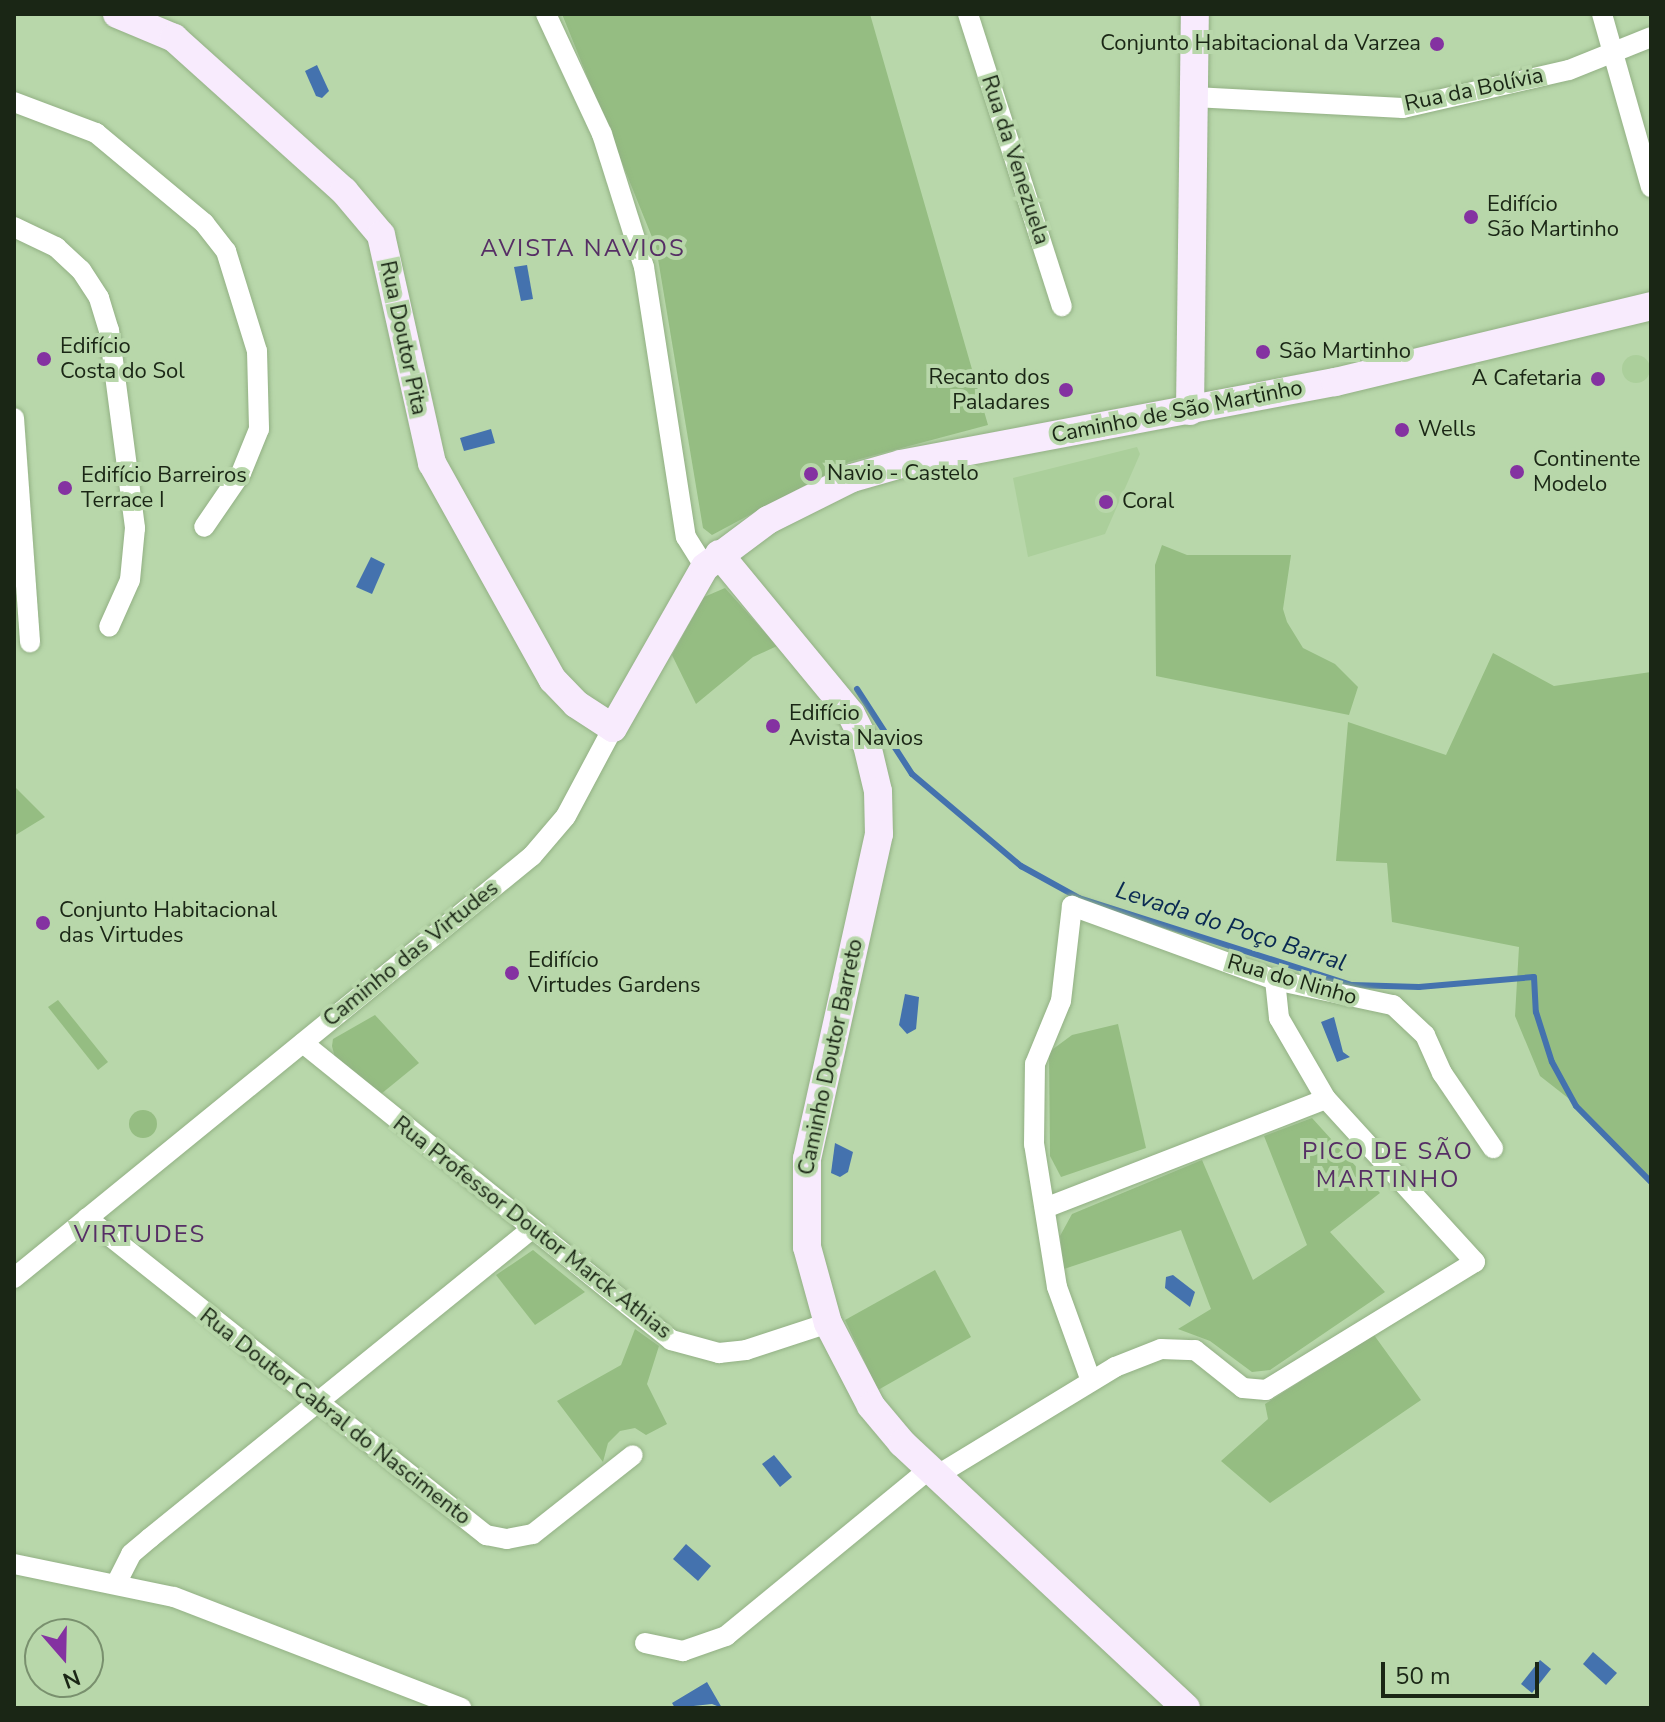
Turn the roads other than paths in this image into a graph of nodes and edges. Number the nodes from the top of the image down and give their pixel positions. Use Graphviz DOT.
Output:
graph roads {
  1 [pos="117,14"];
  2 [pos="546,14"];
  3 [pos="968,14"];
  4 [pos="1195,14"];
  5 [pos="1602,14"];
  6 [pos="1651,37"];
  7 [pos="1613,54"];
  8 [pos="1194,97"];
  9 [pos="14,102"];
  10 [pos="1651,187"];
  11 [pos="14,227"];
  12 [pos="1062,306"];
  13 [pos="1651,306"];
  14 [pos="1190,411"];
  15 [pos="14,418"];
  16 [pos="204,527"];
  17 [pos="712,560"];
  18 [pos="109,627"];
  19 [pos="30,642"];
  20 [pos="613,728"];
  21 [pos="1275,980"];
  22 [pos="303,1043"];
  23 [pos="1326,1099"];
  24 [pos="1493,1148"];
  25 [pos="1045,1208"];
  26 [pos="87,1218"];
  27 [pos="530,1230"];
  28 [pos="14,1278"];
  29 [pos="828,1323"];
  30 [pos="1091,1381"];
  31 [pos="318,1405"];
  32 [pos="633,1455"];
  33 [pos="933,1472"];
  34 [pos="14,1564"];
  35 [pos="117,1582"];
  36 [pos="645,1643"];
  37 [pos="461,1708"];
  38 [pos="1186,1708"];
  1 -- 20 [label="main road, Rua Doutor Pita"];
  2 -- 17 [label="street"];
  3 -- 12 [label="street, Rua da Venezuela"];
  4 -- 8 [label="main road"];
  5 -- 7 [label="street"];
  6 -- 7 [label="street, Rua da Bolívia"];
  7 -- 8 [label="street, Rua da Bolívia"];
  7 -- 10 [label="street"];
  8 -- 14 [label="main road"];
  9 -- 16 [label="street"];
  11 -- 18 [label="street"];
  13 -- 14 [label="main road, Caminho de São Martinho"];
  14 -- 17 [label="main road, Caminho de São Martinho"];
  15 -- 19 [label="street"];
  17 -- 20 [label="main road, Caminho das Virtudes"];
  17 -- 29 [label="main road, Caminho Doutor Barreto"];
  20 -- 22 [label="street, Caminho das Virtudes"];
  21 -- 23 [label="street"];
  21 -- 24 [label="street, Rua do Ninho"];
  21 -- 25 [label="street, Rua do Ninho"];
  22 -- 26 [label="street, Caminho das Virtudes"];
  22 -- 27 [label="street, Rua Professor Doutor Marck Athias"];
  23 -- 25 [label="street"];
  23 -- 30 [label="street"];
  25 -- 30 [label="street"];
  26 -- 28 [label="street, Caminho das Virtudes"];
  26 -- 31 [label="street, Rua Doutor Cabral do Nascimento"];
  27 -- 29 [label="street, Rua Professor Doutor Marck Athias"];
  27 -- 31 [label="street"];
  29 -- 33 [label="main road, Caminho Doutor Barreto"];
  30 -- 33 [label="street"];
  31 -- 32 [label="street, Rua Doutor Cabral do Nascimento"];
  31 -- 35 [label="street"];
  33 -- 36 [label="street"];
  33 -- 38 [label="main road, Caminho Doutor Barreto"];
  34 -- 35 [label="street"];
  35 -- 37 [label="street"];
}
